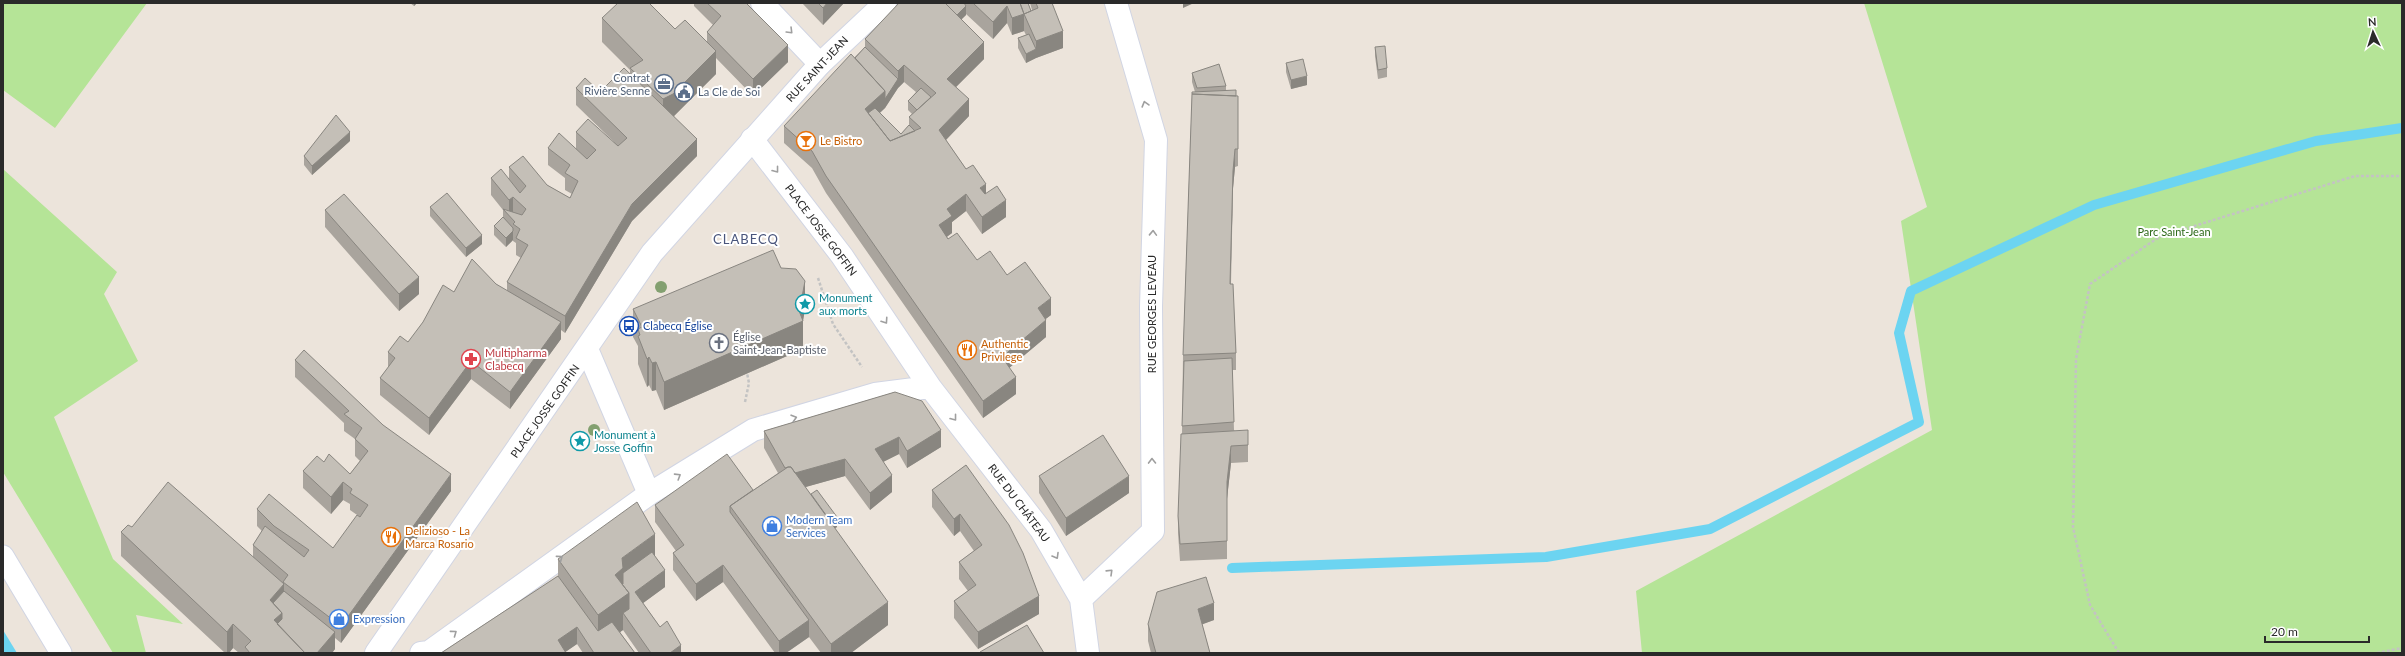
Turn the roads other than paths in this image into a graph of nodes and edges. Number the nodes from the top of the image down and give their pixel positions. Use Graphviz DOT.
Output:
graph roads {
  1 [pos="762,3"];
  2 [pos="885,3"];
  3 [pos="1116,3"];
  4 [pos="820,64"];
  5 [pos="752,139"];
  6 [pos="587,350"];
  7 [pos="930,387"];
  8 [pos="649,494"];
  9 [pos="3,556"];
  10 [pos="1082,600"];
  11 [pos="61,653"];
  12 [pos="376,653"];
  13 [pos="421,653"];
  14 [pos="1088,653"];
  1 -- 4 [label="street, one-way"];
  2 -- 4 [label="street, RUE SAINT-JEAN"];
  10 -- 3 [label="street, RUE GEORGES LEVEAU, one-way"];
  4 -- 5 [label="street, RUE SAINT-JEAN"];
  5 -- 6 [label="street, PLACE JOSSE GOFFIN"];
  5 -- 7 [label="street, PLACE JOSSE GOFFIN, one-way"];
  6 -- 8 [label="street"];
  6 -- 12 [label="street, PLACE JOSSE GOFFIN"];
  8 -- 7 [label="street, one-way"];
  7 -- 10 [label="street, RUE DU CHÂTEAU, one-way"];
  13 -- 8 [label="street, one-way"];
  9 -- 11 [label="lane"];
  10 -- 14 [label="street, RUE DU CHÂTEAU"];
}
